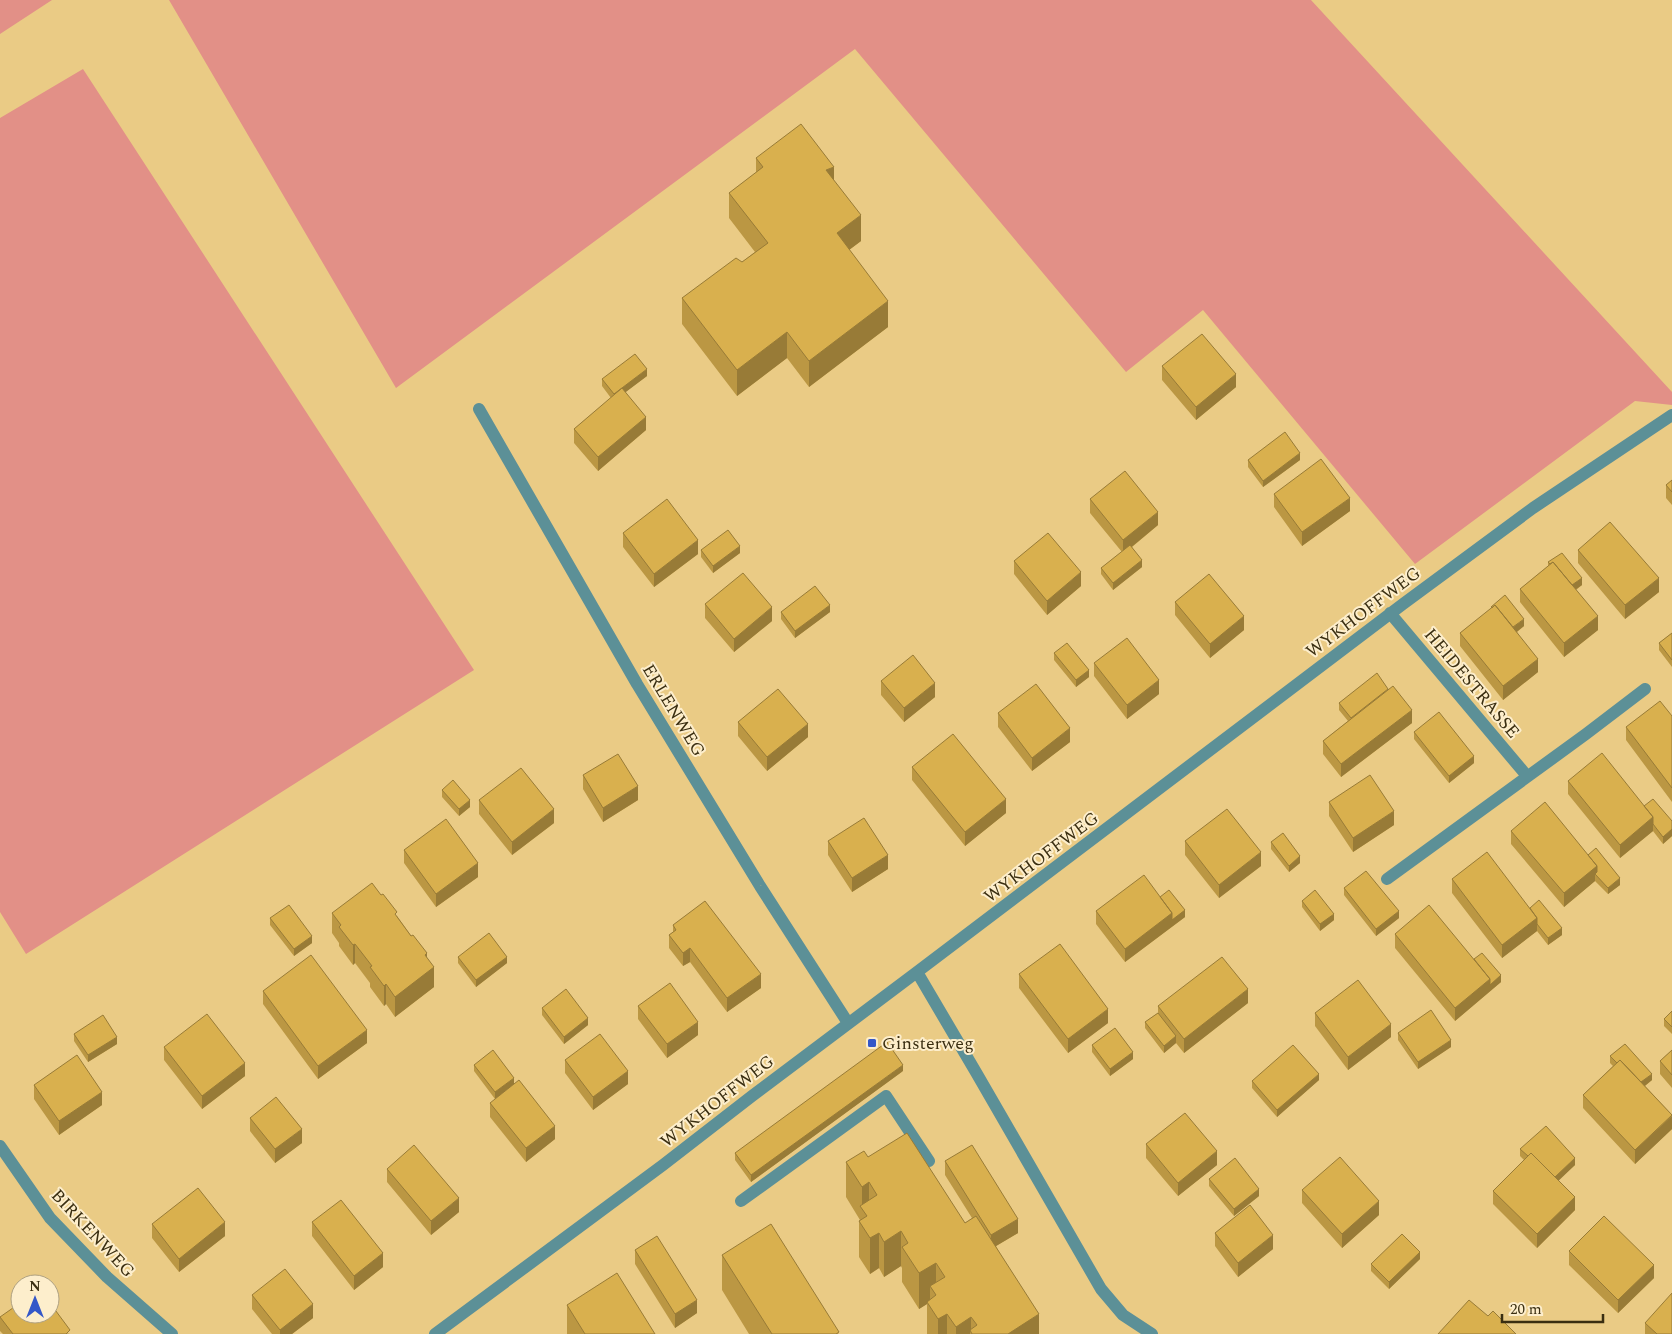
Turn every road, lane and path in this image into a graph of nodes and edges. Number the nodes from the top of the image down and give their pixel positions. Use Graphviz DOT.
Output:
graph roads {
  1 [pos="480,409"];
  2 [pos="1672,415"];
  3 [pos="1390,614"];
  4 [pos="1644,689"];
  5 [pos="1527,776"];
  6 [pos="1387,879"];
  7 [pos="917,972"];
  8 [pos="848,1023"];
  9 [pos="0,1146"];
  10 [pos="929,1161"];
  11 [pos="741,1201"];
  12 [pos="172,1334"];
  13 [pos="435,1334"];
  14 [pos="1152,1334"];
  1 -- 8 [label="street, ERLENWEG"];
  2 -- 3 [label="street, WYKHOFFWEG"];
  3 -- 5 [label="street, HEIDESTRASSE"];
  3 -- 7 [label="street, WYKHOFFWEG"];
  4 -- 5 [label="street"];
  5 -- 6 [label="street"];
  7 -- 8 [label="street, WYKHOFFWEG"];
  7 -- 14 [label="street"];
  8 -- 13 [label="street, WYKHOFFWEG"];
  9 -- 12 [label="street, BIRKENWEG"];
  10 -- 11 [label="street"];
}
